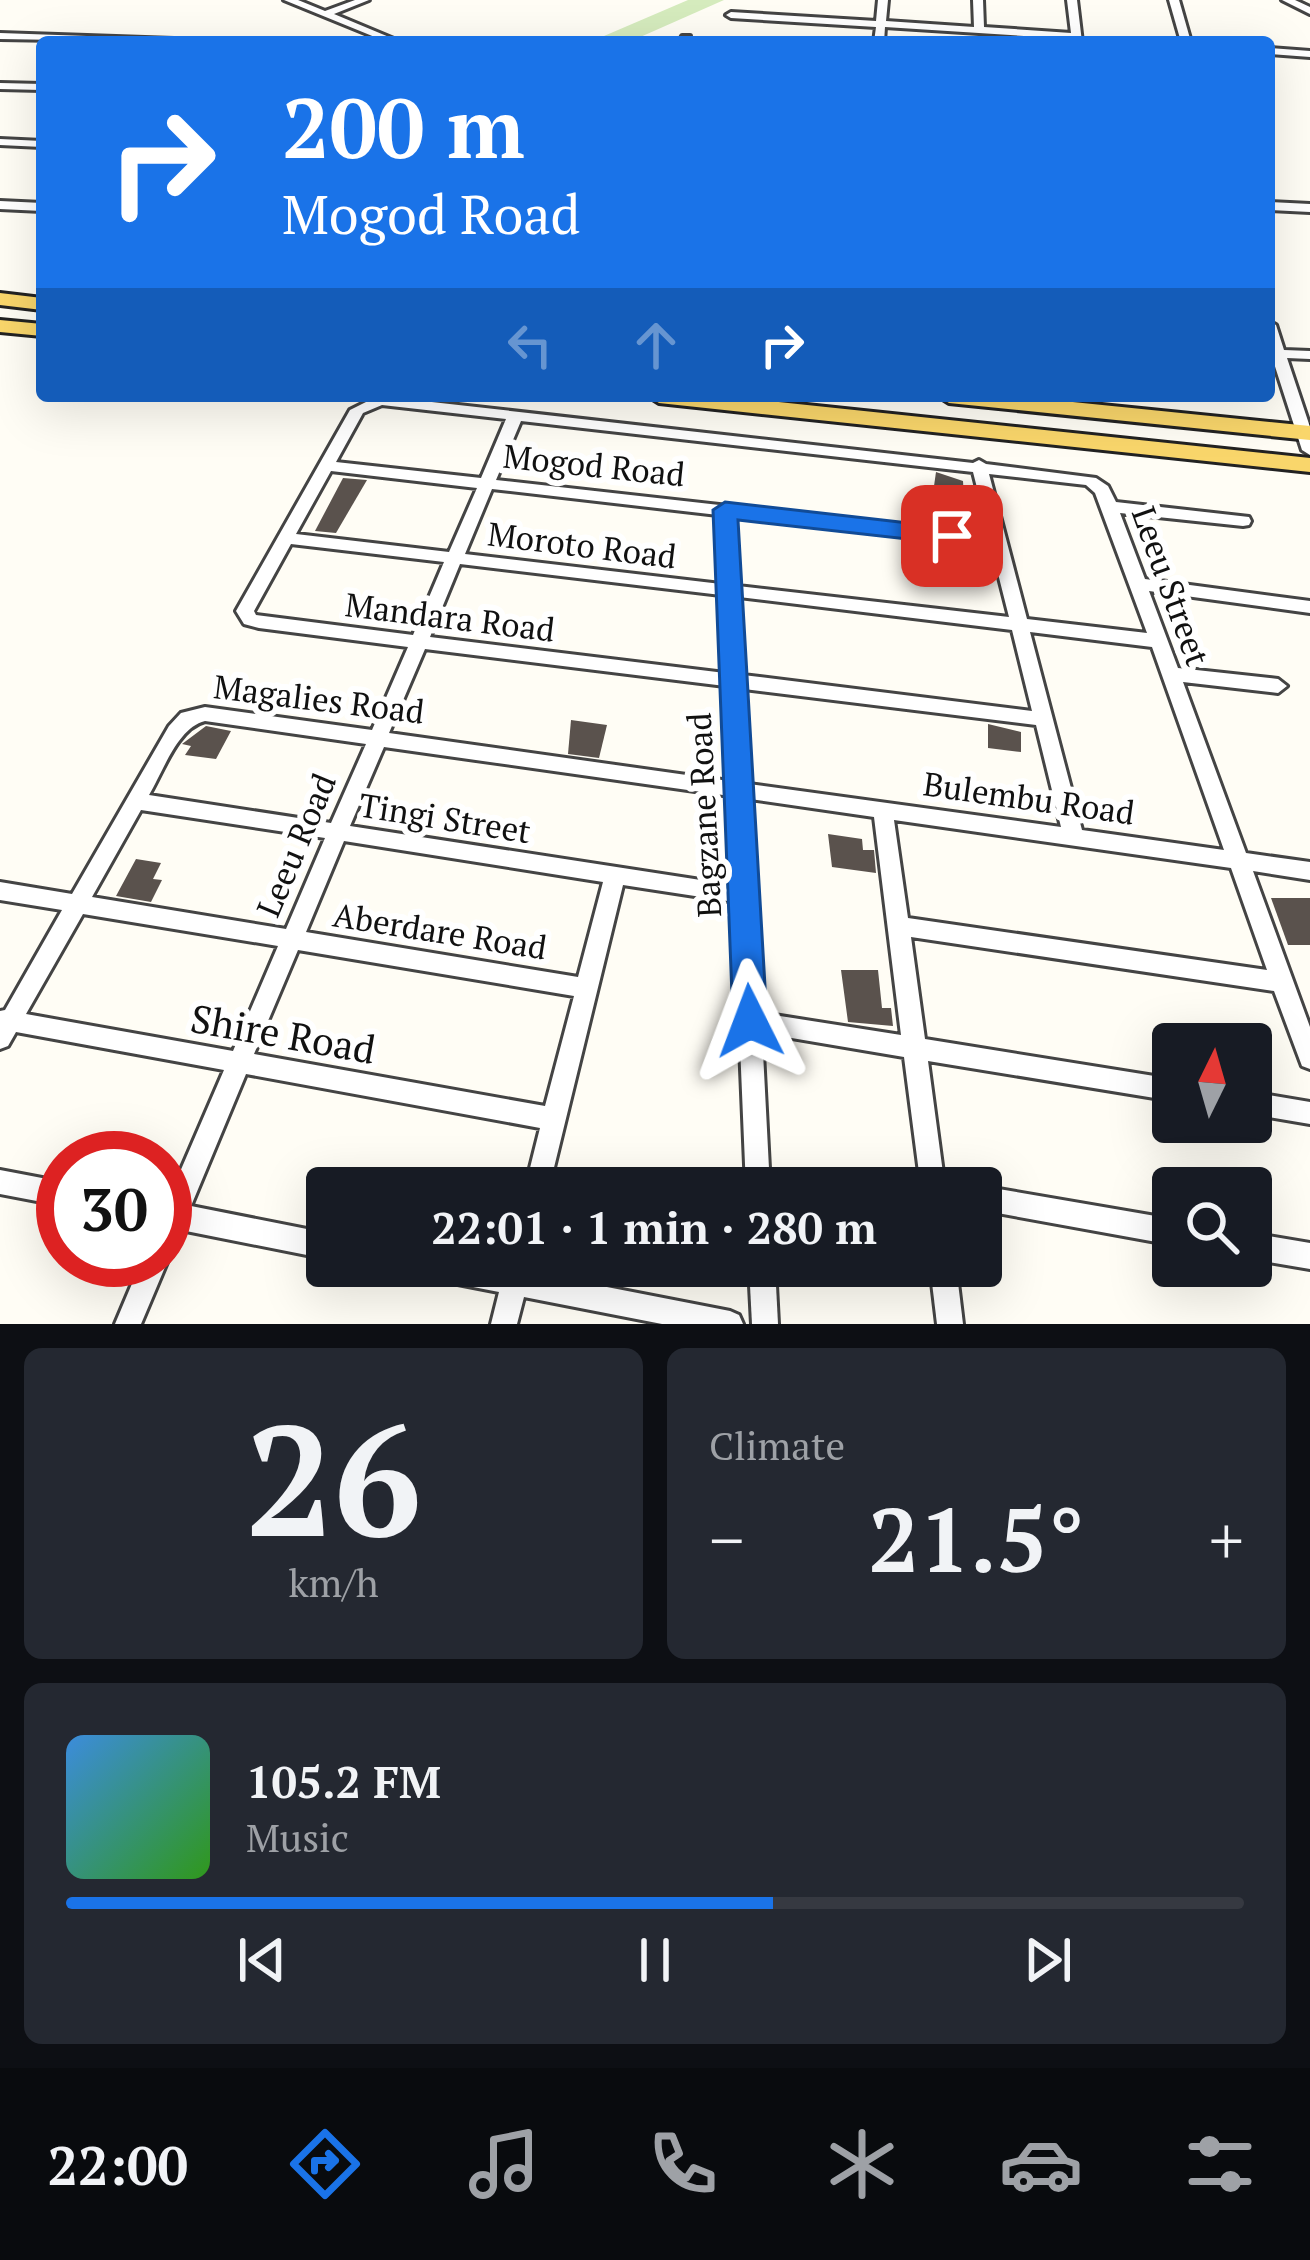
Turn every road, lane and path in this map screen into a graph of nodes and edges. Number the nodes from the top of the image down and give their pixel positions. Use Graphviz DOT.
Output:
graph roads {
  1 [pos="289,0"];
  2 [pos="364,0"];
  3 [pos="793,0"];
  4 [pos="883,0"];
  5 [pos="978,0"];
  6 [pos="1072,0"];
  7 [pos="1174,0"];
  8 [pos="1287,0"];
  9 [pos="1310,11"];
  10 [pos="326,14"];
  11 [pos="731,16"];
  12 [pos="789,18"];
  13 [pos="880,24"];
  14 [pos="979,29"];
  15 [pos="0,36"];
  16 [pos="381,36"];
  17 [pos="879,36"];
  18 [pos="1048,36"];
  19 [pos="1077,36"];
  20 [pos="1184,36"];
  21 [pos="36,37"];
  22 [pos="1275,52"];
  23 [pos="1309,56"];
  24 [pos="0,86"];
  25 [pos="36,87"];
  26 [pos="0,142"];
  27 [pos="36,144"];
  28 [pos="0,205"];
  29 [pos="1275,206"];
  30 [pos="36,207"];
  31 [pos="1310,208"];
  32 [pos="0,299"];
  33 [pos="36,303"];
  34 [pos="0,326"];
  35 [pos="36,329"];
  36 [pos="1275,347"];
  37 [pos="1277,354"];
  38 [pos="1310,355"];
  39 [pos="377,402"];
  40 [pos="411,402"];
  41 [pos="716,402"];
  42 [pos="1000,402"];
  43 [pos="516,414"];
  44 [pos="1308,438"];
  45 [pos="979,465"];
  46 [pos="1310,465"];
  47 [pos="326,466"];
  48 [pos="487,484"];
  49 [pos="1110,507"];
  50 [pos="725,510"];
  51 [pos="1244,521"];
  52 [pos="286,538"];
  53 [pos="998,541"];
  54 [pos="454,560"];
  55 [pos="1138,584"];
  56 [pos="729,593"];
  57 [pos="1310,607"];
  58 [pos="1019,625"];
  59 [pos="1158,640"];
  60 [pos="418,644"];
  61 [pos="1170,674"];
  62 [pos="732,682"];
  63 [pos="1278,686"];
  64 [pos="1043,719"];
  65 [pos="377,739"];
  66 [pos="739,790"];
  67 [pos="136,801"];
  68 [pos="883,810"];
  69 [pos="337,833"];
  70 [pos="1074,838"];
  71 [pos="1238,860"];
  72 [pos="1310,871"];
  73 [pos="614,878"];
  74 [pos="0,891"];
  75 [pos="744,895"];
  76 [pos="77,905"];
  77 [pos="898,926"];
  78 [pos="292,940"];
  79 [pos="1282,982"];
  80 [pos="585,988"];
  81 [pos="750,1021"];
  82 [pos="4,1027"];
  83 [pos="914,1048"];
  84 [pos="1310,1058"];
  85 [pos="239,1064"];
  86 [pos="1152,1087"];
  87 [pos="1272,1107"];
  88 [pos="1310,1113"];
  89 [pos="554,1119"];
  90 [pos="542,1167"];
  91 [pos="757,1167"];
  92 [pos="930,1167"];
  93 [pos="192,1169"];
  94 [pos="0,1182"];
  95 [pos="36,1189"];
  96 [pos="1002,1202"];
  97 [pos="192,1226"];
  98 [pos="1152,1228"];
  99 [pos="306,1243"];
  100 [pos="1272,1250"];
  101 [pos="1310,1256"];
  102 [pos="144,1287"];
  103 [pos="514,1287"];
  104 [pos="561,1287"];
  105 [pos="763,1287"];
  106 [pos="946,1287"];
  107 [pos="666,1318"];
  108 [pos="128,1324"];
  109 [pos="504,1324"];
  110 [pos="730,1324"];
  111 [pos="765,1324"];
  112 [pos="950,1324"];
  1 -- 10 [label="street"];
  2 -- 10 [label="street"];
  3 -- 12 [label="street"];
  4 -- 13 [label="street"];
  5 -- 14 [label="street"];
  6 -- 19 [label="street"];
  7 -- 20 [label="street"];
  8 -- 9 [label="street"];
  10 -- 16 [label="street"];
  11 -- 12 [label="street"];
  12 -- 13 [label="street"];
  13 -- 14 [label="street"];
  13 -- 17 [label="street"];
  14 -- 18 [label="street"];
  15 -- 21 [label="street"];
  22 -- 23 [label="street"];
  24 -- 25 [label="street"];
  26 -- 27 [label="street"];
  28 -- 30 [label="street"];
  29 -- 31 [label="street"];
  32 -- 33 [label="main road"];
  34 -- 35 [label="main road"];
  36 -- 37 [label="street"];
  37 -- 38 [label="street"];
  37 -- 44 [label="street"];
  39 -- 47 [label="street, Mandara Road"];
  40 -- 43 [label="street, Mandara Road"];
  41 -- 46 [label="main road"];
  42 -- 44 [label="main road"];
  43 -- 45 [label="street, Leeu Street"];
  43 -- 48 [label="street, Leeu Road"];
  45 -- 49 [label="street, Leeu Street"];
  45 -- 53 [label="street"];
  47 -- 48 [label="street, Mogod Road"];
  47 -- 52 [label="street, Mandara Road"];
  48 -- 50 [label="street, Mogod Road"];
  48 -- 54 [label="street, Leeu Road"];
  49 -- 51 [label="street"];
  49 -- 55 [label="street, Leeu Street"];
  50 -- 53 [label="street, Mogod Road"];
  50 -- 56 [label="street, Bagzane Road"];
  52 -- 54 [label="street, Moroto Road"];
  52 -- 60 [label="street, Mandara Road"];
  53 -- 58 [label="street"];
  54 -- 56 [label="street, Moroto Road"];
  54 -- 60 [label="street, Leeu Road"];
  55 -- 57 [label="street"];
  55 -- 59 [label="street, Leeu Street"];
  56 -- 58 [label="street, Moroto Road"];
  56 -- 62 [label="street, Bagzane Road"];
  58 -- 59 [label="street, Moroto Road"];
  58 -- 64 [label="street"];
  59 -- 61 [label="street, Leeu Street"];
  60 -- 62 [label="street, Mandara Road"];
  60 -- 65 [label="street, Leeu Road"];
  61 -- 63 [label="street"];
  61 -- 71 [label="street, Leeu Street"];
  62 -- 64 [label="street, Mandara Road"];
  62 -- 66 [label="street, Bagzane Road"];
  64 -- 70 [label="street"];
  65 -- 66 [label="street, Magalies Road"];
  65 -- 67 [label="street, Magalies Road"];
  65 -- 69 [label="street, Leeu Road"];
  66 -- 68 [label="street, Bulembu Road"];
  66 -- 75 [label="street, Bagzane Road"];
  67 -- 69 [label="street, Tingi Street"];
  67 -- 76 [label="street, Magalies Road"];
  68 -- 70 [label="street, Bulembu Road"];
  68 -- 77 [label="street"];
  69 -- 73 [label="street, Tingi Street"];
  69 -- 78 [label="street, Leeu Road"];
  70 -- 71 [label="street, Bulembu Road"];
  71 -- 72 [label="street, Bulembu Road"];
  71 -- 79 [label="street, Leeu Street"];
  73 -- 75 [label="street, Tingi Street"];
  73 -- 80 [label="street"];
  74 -- 76 [label="street, Aberdare Road"];
  75 -- 81 [label="street, Bagzane Road"];
  76 -- 78 [label="street, Aberdare Road"];
  76 -- 82 [label="street, Magalies Road"];
  77 -- 79 [label="street"];
  77 -- 83 [label="street"];
  78 -- 80 [label="street, Aberdare Road"];
  78 -- 85 [label="street, Leeu Road"];
  79 -- 84 [label="street, Leeu Street"];
  80 -- 89 [label="street"];
  81 -- 83 [label="street"];
  81 -- 91 [label="street, Bagzane Road"];
  82 -- 85 [label="street, Shire Road"];
  83 -- 86 [label="street"];
  83 -- 92 [label="street"];
  85 -- 89 [label="street, Shire Road"];
  85 -- 93 [label="street, Leeu Road"];
  87 -- 88 [label="street"];
  89 -- 90 [label="street"];
  94 -- 95 [label="street"];
  96 -- 98 [label="street"];
  97 -- 99 [label="street"];
  100 -- 101 [label="street"];
  102 -- 108 [label="street"];
  103 -- 109 [label="street"];
  104 -- 107 [label="street"];
  105 -- 111 [label="street"];
  106 -- 112 [label="street"];
  107 -- 110 [label="street"];
}
